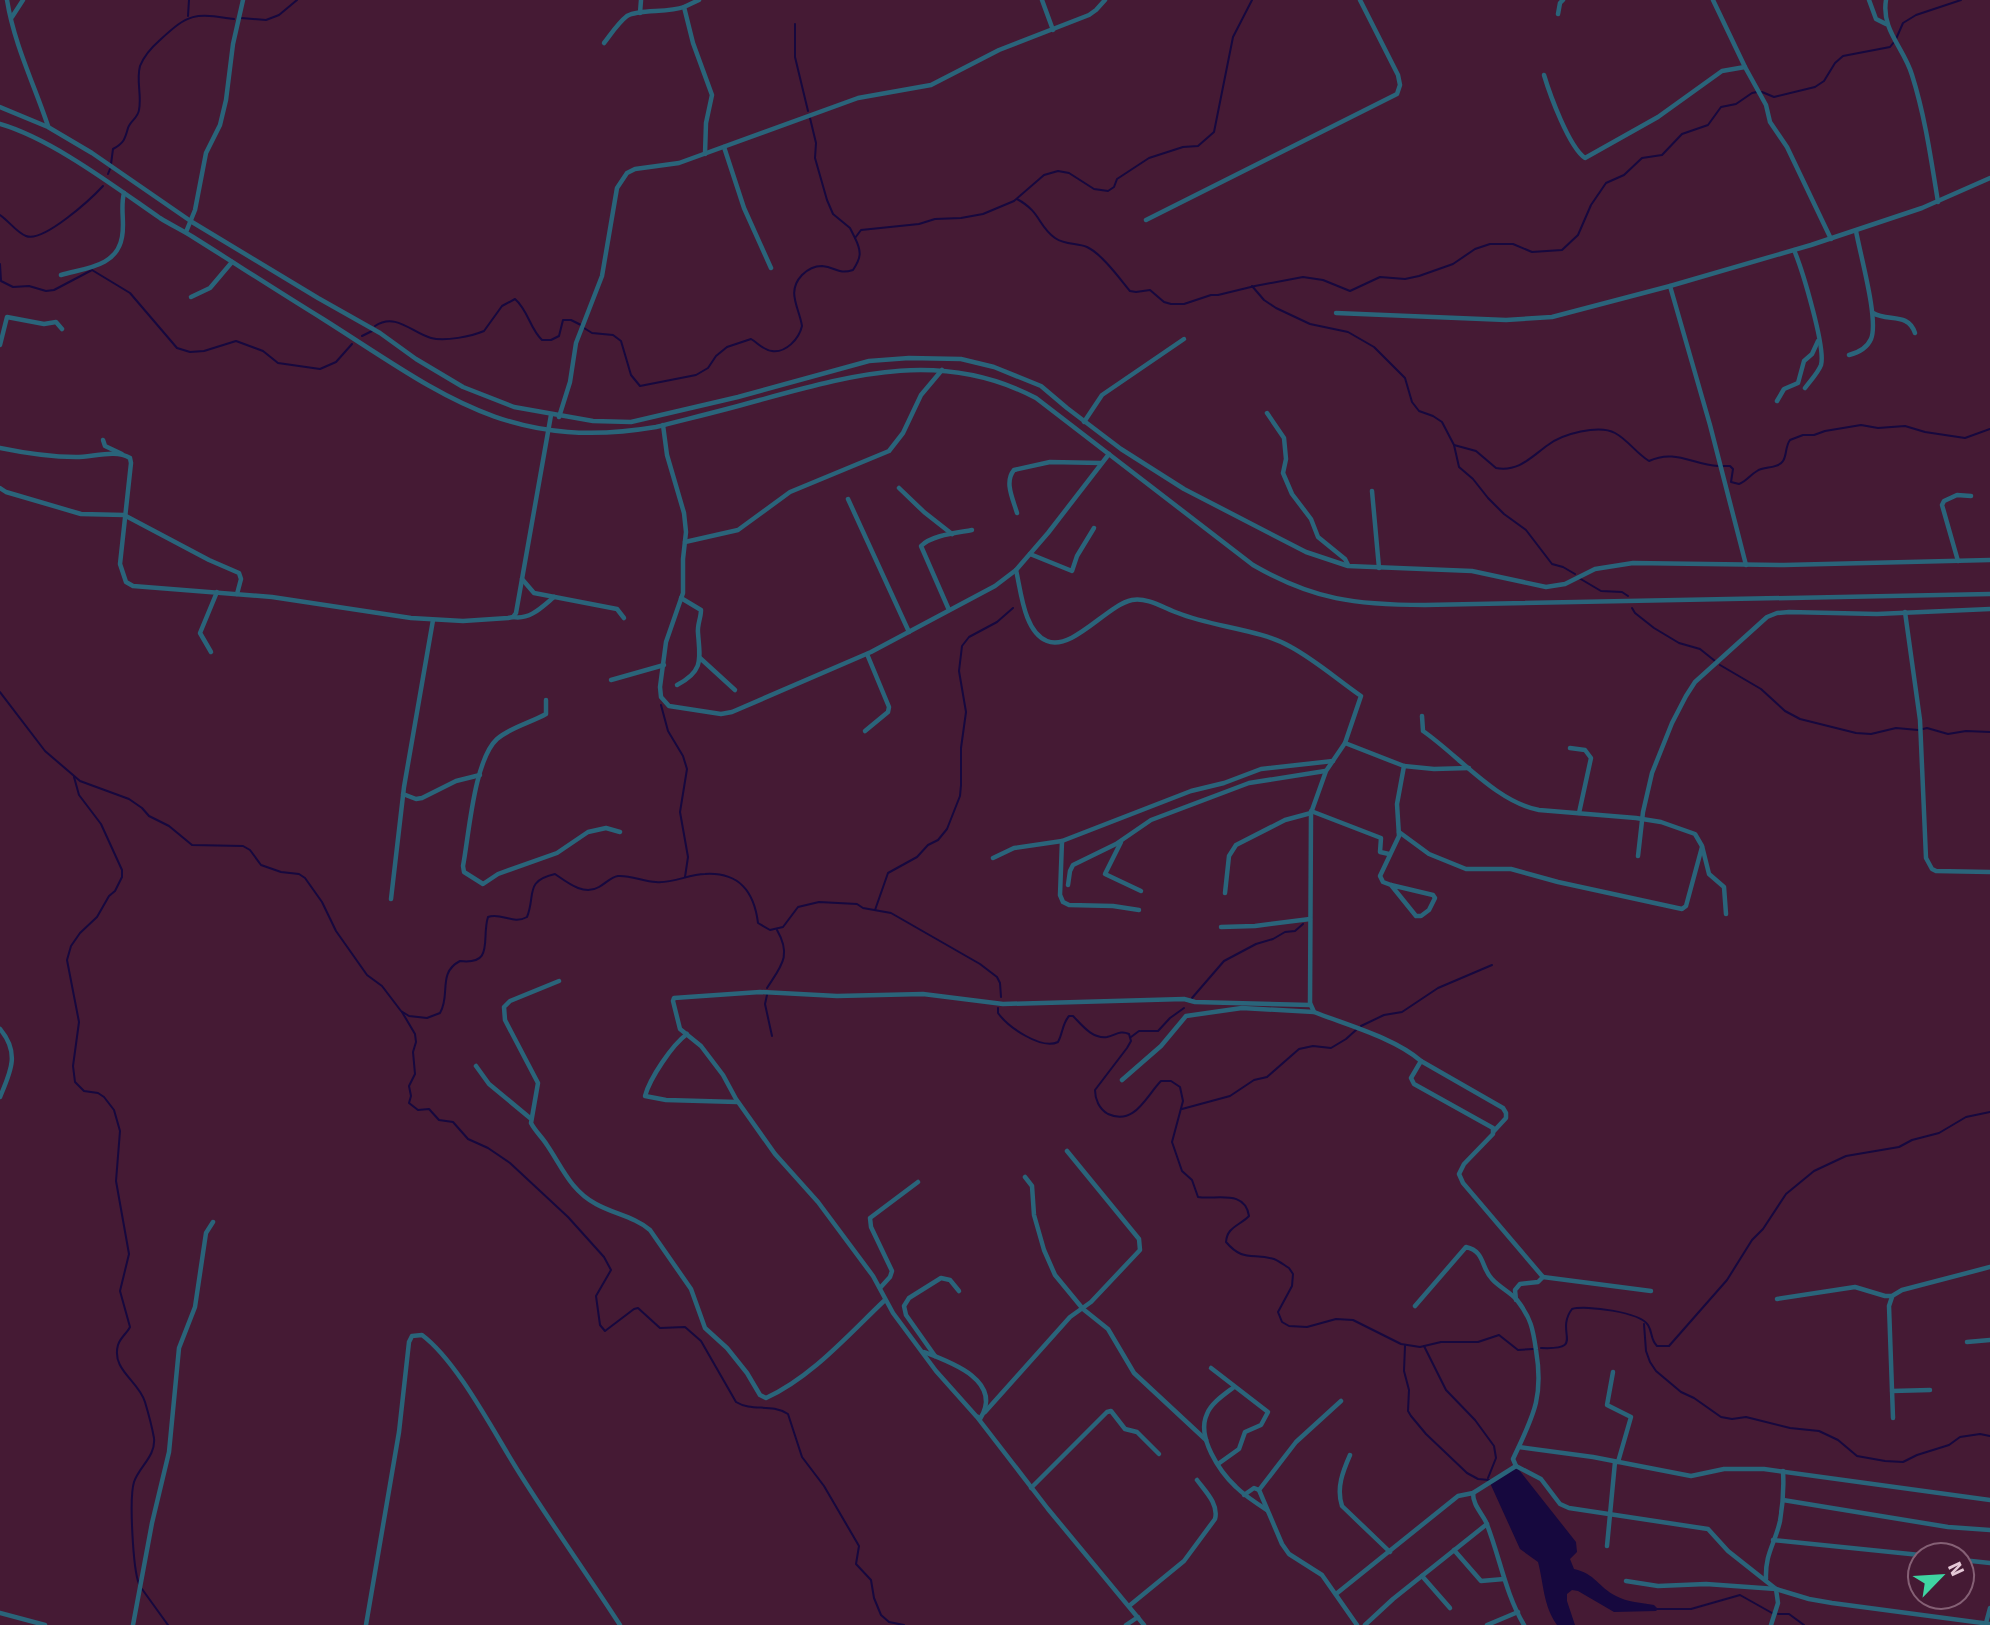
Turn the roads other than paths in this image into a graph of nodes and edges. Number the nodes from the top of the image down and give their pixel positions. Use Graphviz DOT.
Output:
graph roads {
  1 [pos="7,0"];
  2 [pos="23,0"];
  3 [pos="243,0"];
  4 [pos="641,0"];
  5 [pos="699,0"];
  6 [pos="1042,0"];
  7 [pos="1105,0"];
  8 [pos="1360,0"];
  9 [pos="1563,0"];
  10 [pos="1713,0"];
  11 [pos="1869,0"];
  12 [pos="1886,0"];
  13 [pos="684,7"];
  14 [pos="640,13"];
  15 [pos="1558,15"];
  16 [pos="11,17"];
  17 [pos="1886,24"];
  18 [pos="1053,30"];
  19 [pos="604,43"];
  20 [pos="1745,67"];
  21 [pos="1544,75"];
  22 [pos="0,107"];
  23 [pos="0,124"];
  24 [pos="48,127"];
  25 [pos="724,147"];
  26 [pos="705,154"];
  27 [pos="1990,178"];
  28 [pos="124,193"];
  29 [pos="1938,202"];
  30 [pos="1146,220"];
  31 [pos="191,222"];
  32 [pos="1856,231"];
  33 [pos="186,232"];
  34 [pos="1831,239"];
  35 [pos="1794,250"];
  36 [pos="232,262"];
  37 [pos="771,268"];
  38 [pos="61,275"];
  39 [pos="1670,286"];
  40 [pos="191,296"];
  41 [pos="1336,313"];
  42 [pos="1872,313"];
  43 [pos="62,329"];
  44 [pos="1915,333"];
  45 [pos="1184,339"];
  46 [pos="1818,340"];
  47 [pos="0,345"];
  48 [pos="1849,355"];
  49 [pos="942,370"];
  50 [pos="1805,388"];
  51 [pos="1777,401"];
  52 [pos="1267,413"];
  53 [pos="551,415"];
  54 [pos="559,417"];
  55 [pos="1084,422"];
  56 [pos="663,425"];
  57 [pos="547,431"];
  58 [pos="103,440"];
  59 [pos="0,448"];
  60 [pos="123,454"];
  61 [pos="1109,454"];
  62 [pos="1101,463"];
  63 [pos="0,488"];
  64 [pos="899,488"];
  65 [pos="1372,491"];
  66 [pos="1971,496"];
  67 [pos="848,499"];
  68 [pos="1017,513"];
  69 [pos="124,515"];
  70 [pos="1094,528"];
  71 [pos="972,530"];
  72 [pos="952,534"];
  73 [pos="685,542"];
  74 [pos="1329,546"];
  75 [pos="1030,554"];
  76 [pos="1318,557"];
  77 [pos="1990,560"];
  78 [pos="1958,561"];
  79 [pos="1746,565"];
  80 [pos="1348,566"];
  81 [pos="1379,568"];
  82 [pos="1016,570"];
  83 [pos="521,579"];
  84 [pos="217,592"];
  85 [pos="237,594"];
  86 [pos="1990,594"];
  87 [pos="554,597"];
  88 [pos="681,598"];
  89 [pos="1990,609"];
  90 [pos="950,610"];
  91 [pos="1905,612"];
  92 [pos="513,617"];
  93 [pos="624,618"];
  94 [pos="433,620"];
  95 [pos="909,632"];
  96 [pos="211,652"];
  97 [pos="867,654"];
  98 [pos="700,658"];
  99 [pos="664,665"];
  100 [pos="611,681"];
  101 [pos="677,685"];
  102 [pos="734,690"];
  103 [pos="546,700"];
  104 [pos="1422,716"];
  105 [pos="865,731"];
  106 [pos="1345,743"];
  107 [pos="1570,748"];
  108 [pos="1333,761"];
  109 [pos="1404,766"];
  110 [pos="1470,768"];
  111 [pos="1326,771"];
  112 [pos="480,775"];
  113 [pos="403,794"];
  114 [pos="1311,812"];
  115 [pos="1579,813"];
  116 [pos="1642,819"];
  117 [pos="620,832"];
  118 [pos="1399,832"];
  119 [pos="1062,841"];
  120 [pos="1121,841"];
  121 [pos="1702,846"];
  122 [pos="1390,855"];
  123 [pos="1638,856"];
  124 [pos="993,858"];
  125 [pos="1990,872"];
  126 [pos="1068,885"];
  127 [pos="1391,885"];
  128 [pos="1141,891"];
  129 [pos="1225,893"];
  130 [pos="391,899"];
  131 [pos="1139,910"];
  132 [pos="1726,914"];
  133 [pos="1310,919"];
  134 [pos="1221,927"];
  135 [pos="559,981"];
  136 [pos="1310,1006"];
  137 [pos="1314,1012"];
  138 [pos="0,1029"];
  139 [pos="687,1034"];
  140 [pos="1421,1061"];
  141 [pos="476,1066"];
  142 [pos="1122,1080"];
  143 [pos="0,1097"];
  144 [pos="737,1102"];
  145 [pos="530,1118"];
  146 [pos="1494,1131"];
  147 [pos="1067,1151"];
  148 [pos="1025,1177"];
  149 [pos="918,1182"];
  150 [pos="214,1222"];
  151 [pos="1990,1267"];
  152 [pos="1543,1277"];
  153 [pos="880,1288"];
  154 [pos="959,1291"];
  155 [pos="1651,1291"];
  156 [pos="1892,1296"];
  157 [pos="1777,1298"];
  158 [pos="885,1300"];
  159 [pos="1516,1300"];
  160 [pos="1415,1306"];
  161 [pos="1083,1309"];
  162 [pos="1990,1340"];
  163 [pos="1967,1342"];
  164 [pos="922,1351"];
  165 [pos="935,1356"];
  166 [pos="1211,1368"];
  167 [pos="1613,1372"];
  168 [pos="1234,1387"];
  169 [pos="1930,1390"];
  170 [pos="1892,1391"];
  171 [pos="1341,1401"];
  172 [pos="985,1412"];
  173 [pos="977,1417"];
  174 [pos="1892,1418"];
  175 [pos="1206,1440"];
  176 [pos="1519,1447"];
  177 [pos="1159,1454"];
  178 [pos="1350,1455"];
  179 [pos="1617,1462"];
  180 [pos="1218,1464"];
  181 [pos="1516,1466"];
  182 [pos="1783,1471"];
  183 [pos="1198,1480"];
  184 [pos="1031,1488"];
  185 [pos="1259,1490"];
  186 [pos="1473,1493"];
  187 [pos="1244,1494"];
  188 [pos="1783,1500"];
  189 [pos="1990,1500"];
  190 [pos="1269,1512"];
  191 [pos="1609,1514"];
  192 [pos="1487,1524"];
  193 [pos="1990,1530"];
  194 [pos="1773,1540"];
  195 [pos="1607,1546"];
  196 [pos="1454,1550"];
  197 [pos="1390,1552"];
  198 [pos="1906,1554"];
  199 [pos="1422,1576"];
  200 [pos="1504,1579"];
  201 [pos="1766,1580"];
  202 [pos="1626,1581"];
  203 [pos="1776,1589"];
  204 [pos="1336,1594"];
  205 [pos="1129,1606"];
  206 [pos="1450,1608"];
  207 [pos="1990,1608"];
  208 [pos="1518,1612"];
  209 [pos="0,1613"];
  210 [pos="1138,1617"];
  211 [pos="1988,1623"];
  212 [pos="45,1625"];
  213 [pos="133,1625"];
  214 [pos="366,1625"];
  215 [pos="620,1625"];
  216 [pos="1126,1625"];
  217 [pos="1144,1625"];
  218 [pos="1357,1625"];
  219 [pos="1365,1625"];
  220 [pos="1488,1625"];
  221 [pos="1524,1625"];
  222 [pos="1771,1625"];
  1 -- 16 [label="street"];
  2 -- 16 [label="street"];
  3 -- 31 [label="street"];
  4 -- 14 [label="street"];
  5 -- 13 [label="street"];
  6 -- 18 [label="street"];
  7 -- 18 [label="street"];
  8 -- 30 [label="street"];
  9 -- 15 [label="street"];
  10 -- 20 [label="street"];
  11 -- 17 [label="street"];
  12 -- 17 [label="street"];
  13 -- 14 [label="street"];
  13 -- 26 [label="street"];
  14 -- 19 [label="street"];
  16 -- 24 [label="street"];
  17 -- 29 [label="street"];
  18 -- 25 [label="street"];
  20 -- 21 [label="street"];
  20 -- 34 [label="street"];
  22 -- 24 [label="street"];
  23 -- 28 [label="street"];
  24 -- 31 [label="street"];
  25 -- 26 [label="street"];
  25 -- 37 [label="street"];
  26 -- 54 [label="street"];
  27 -- 29 [label="street"];
  28 -- 33 [label="street"];
  28 -- 38 [label="street"];
  29 -- 32 [label="street"];
  31 -- 33 [label="street"];
  31 -- 53 [label="street"];
  32 -- 34 [label="street"];
  32 -- 42 [label="street"];
  33 -- 36 [label="street"];
  34 -- 35 [label="street"];
  35 -- 39 [label="street"];
  35 -- 46 [label="street"];
  36 -- 40 [label="street"];
  36 -- 57 [label="street"];
  39 -- 41 [label="street"];
  39 -- 79 [label="street"];
  42 -- 44 [label="street"];
  42 -- 48 [label="street"];
  43 -- 47 [label="street"];
  45 -- 55 [label="street"];
  46 -- 50 [label="street"];
  46 -- 51 [label="street"];
  49 -- 56 [label="street"];
  49 -- 61 [label="street"];
  49 -- 73 [label="street"];
  52 -- 74 [label="street"];
  53 -- 54 [label="street"];
  53 -- 57 [label="street"];
  54 -- 55 [label="street"];
  55 -- 76 [label="street"];
  56 -- 57 [label="street"];
  56 -- 73 [label="street"];
  57 -- 83 [label="street"];
  58 -- 60 [label="street"];
  59 -- 60 [label="street"];
  60 -- 69 [label="street"];
  61 -- 62 [label="street"];
  61 -- 86 [label="street"];
  62 -- 68 [label="street"];
  62 -- 75 [label="street"];
  63 -- 69 [label="street"];
  64 -- 72 [label="street"];
  65 -- 81 [label="street"];
  66 -- 78 [label="street"];
  67 -- 95 [label="street"];
  69 -- 84 [label="street"];
  69 -- 85 [label="street"];
  70 -- 75 [label="street"];
  71 -- 72 [label="street"];
  72 -- 90 [label="street"];
  73 -- 88 [label="street"];
  74 -- 76 [label="street"];
  74 -- 80 [label="street"];
  75 -- 82 [label="street"];
  76 -- 80 [label="street"];
  77 -- 78 [label="street"];
  78 -- 79 [label="street"];
  79 -- 81 [label="street"];
  80 -- 81 [label="street"];
  82 -- 90 [label="street"];
  82 -- 106 [label="street"];
  83 -- 87 [label="street"];
  83 -- 92 [label="street"];
  84 -- 85 [label="street"];
  84 -- 96 [label="street"];
  85 -- 94 [label="street"];
  87 -- 92 [label="street"];
  87 -- 93 [label="street"];
  88 -- 98 [label="street"];
  88 -- 99 [label="street"];
  89 -- 91 [label="street"];
  90 -- 95 [label="street"];
  91 -- 116 [label="street"];
  91 -- 125 [label="street"];
  92 -- 94 [label="street"];
  94 -- 113 [label="street"];
  95 -- 97 [label="street"];
  97 -- 99 [label="street"];
  97 -- 105 [label="street"];
  98 -- 101 [label="street"];
  98 -- 102 [label="street"];
  99 -- 100 [label="street"];
  103 -- 112 [label="street"];
  104 -- 110 [label="street"];
  106 -- 108 [label="street"];
  106 -- 109 [label="street"];
  107 -- 115 [label="street"];
  108 -- 111 [label="street"];
  108 -- 119 [label="street"];
  109 -- 110 [label="street"];
  109 -- 118 [label="street"];
  110 -- 115 [label="street"];
  111 -- 114 [label="street"];
  111 -- 120 [label="street"];
  112 -- 113 [label="street"];
  112 -- 117 [label="street"];
  113 -- 130 [label="street"];
  114 -- 122 [label="street"];
  114 -- 129 [label="street"];
  114 -- 133 [label="street"];
  115 -- 116 [label="street"];
  116 -- 121 [label="street"];
  116 -- 123 [label="street"];
  118 -- 121 [label="street"];
  118 -- 122 [label="street"];
  119 -- 124 [label="street"];
  119 -- 131 [label="street"];
  120 -- 126 [label="street"];
  120 -- 128 [label="street"];
  121 -- 132 [label="street"];
  122 -- 127 [label="street"];
  127 -- 127 [label="street"];
  133 -- 134 [label="street"];
  133 -- 136 [label="street"];
  135 -- 145 [label="street"];
  136 -- 137 [label="street"];
  136 -- 139 [label="street"];
  137 -- 140 [label="street"];
  137 -- 142 [label="street"];
  138 -- 143 [label="street"];
  139 -- 144 [label="street"];
  139 -- 144 [label="street"];
  140 -- 146 [label="street"];
  140 -- 146 [label="street"];
  141 -- 145 [label="street"];
  144 -- 153 [label="street"];
  145 -- 158 [label="street"];
  146 -- 152 [label="street"];
  147 -- 161 [label="street"];
  148 -- 161 [label="street"];
  149 -- 153 [label="street"];
  150 -- 213 [label="street"];
  151 -- 156 [label="street"];
  152 -- 155 [label="street"];
  152 -- 159 [label="street"];
  153 -- 158 [label="street"];
  154 -- 165 [label="street"];
  156 -- 157 [label="street"];
  156 -- 170 [label="street"];
  158 -- 164 [label="street"];
  159 -- 160 [label="street"];
  159 -- 176 [label="street"];
  161 -- 172 [label="street"];
  161 -- 175 [label="street"];
  162 -- 163 [label="street"];
  164 -- 165 [label="street"];
  164 -- 173 [label="street"];
  165 -- 172 [label="street"];
  166 -- 168 [label="street"];
  167 -- 179 [label="street"];
  168 -- 175 [label="street"];
  168 -- 180 [label="street"];
  169 -- 170 [label="street"];
  170 -- 174 [label="street"];
  171 -- 185 [label="street"];
  172 -- 173 [label="street"];
  173 -- 184 [label="street"];
  175 -- 180 [label="street"];
  176 -- 179 [label="street"];
  176 -- 181 [label="street"];
  177 -- 184 [label="street"];
  178 -- 197 [label="street"];
  179 -- 182 [label="street"];
  179 -- 191 [label="street"];
  180 -- 187 [label="street"];
  181 -- 186 [label="street"];
  181 -- 191 [label="street"];
  182 -- 188 [label="street"];
  182 -- 189 [label="street"];
  183 -- 205 [label="street"];
  184 -- 205 [label="street"];
  185 -- 187 [label="street"];
  185 -- 190 [label="street"];
  186 -- 192 [label="street"];
  186 -- 197 [label="street"];
  187 -- 190 [label="street"];
  188 -- 193 [label="street"];
  188 -- 194 [label="street"];
  190 -- 204 [label="street"];
  191 -- 195 [label="street"];
  191 -- 201 [label="street"];
  192 -- 196 [label="street"];
  192 -- 200 [label="street"];
  194 -- 198 [label="street"];
  194 -- 201 [label="street"];
  196 -- 199 [label="street"];
  196 -- 200 [label="street"];
  197 -- 204 [label="street"];
  199 -- 206 [label="street"];
  199 -- 219 [label="street"];
  200 -- 208 [label="street"];
  201 -- 203 [label="street"];
  202 -- 203 [label="street"];
  203 -- 211 [label="street"];
  203 -- 222 [label="street"];
  204 -- 218 [label="street"];
  205 -- 210 [label="street"];
  207 -- 211 [label="street"];
  208 -- 220 [label="street"];
  208 -- 221 [label="street"];
  209 -- 212 [label="street"];
  210 -- 216 [label="street"];
  210 -- 217 [label="street"];
  214 -- 215 [label="street"];
}
